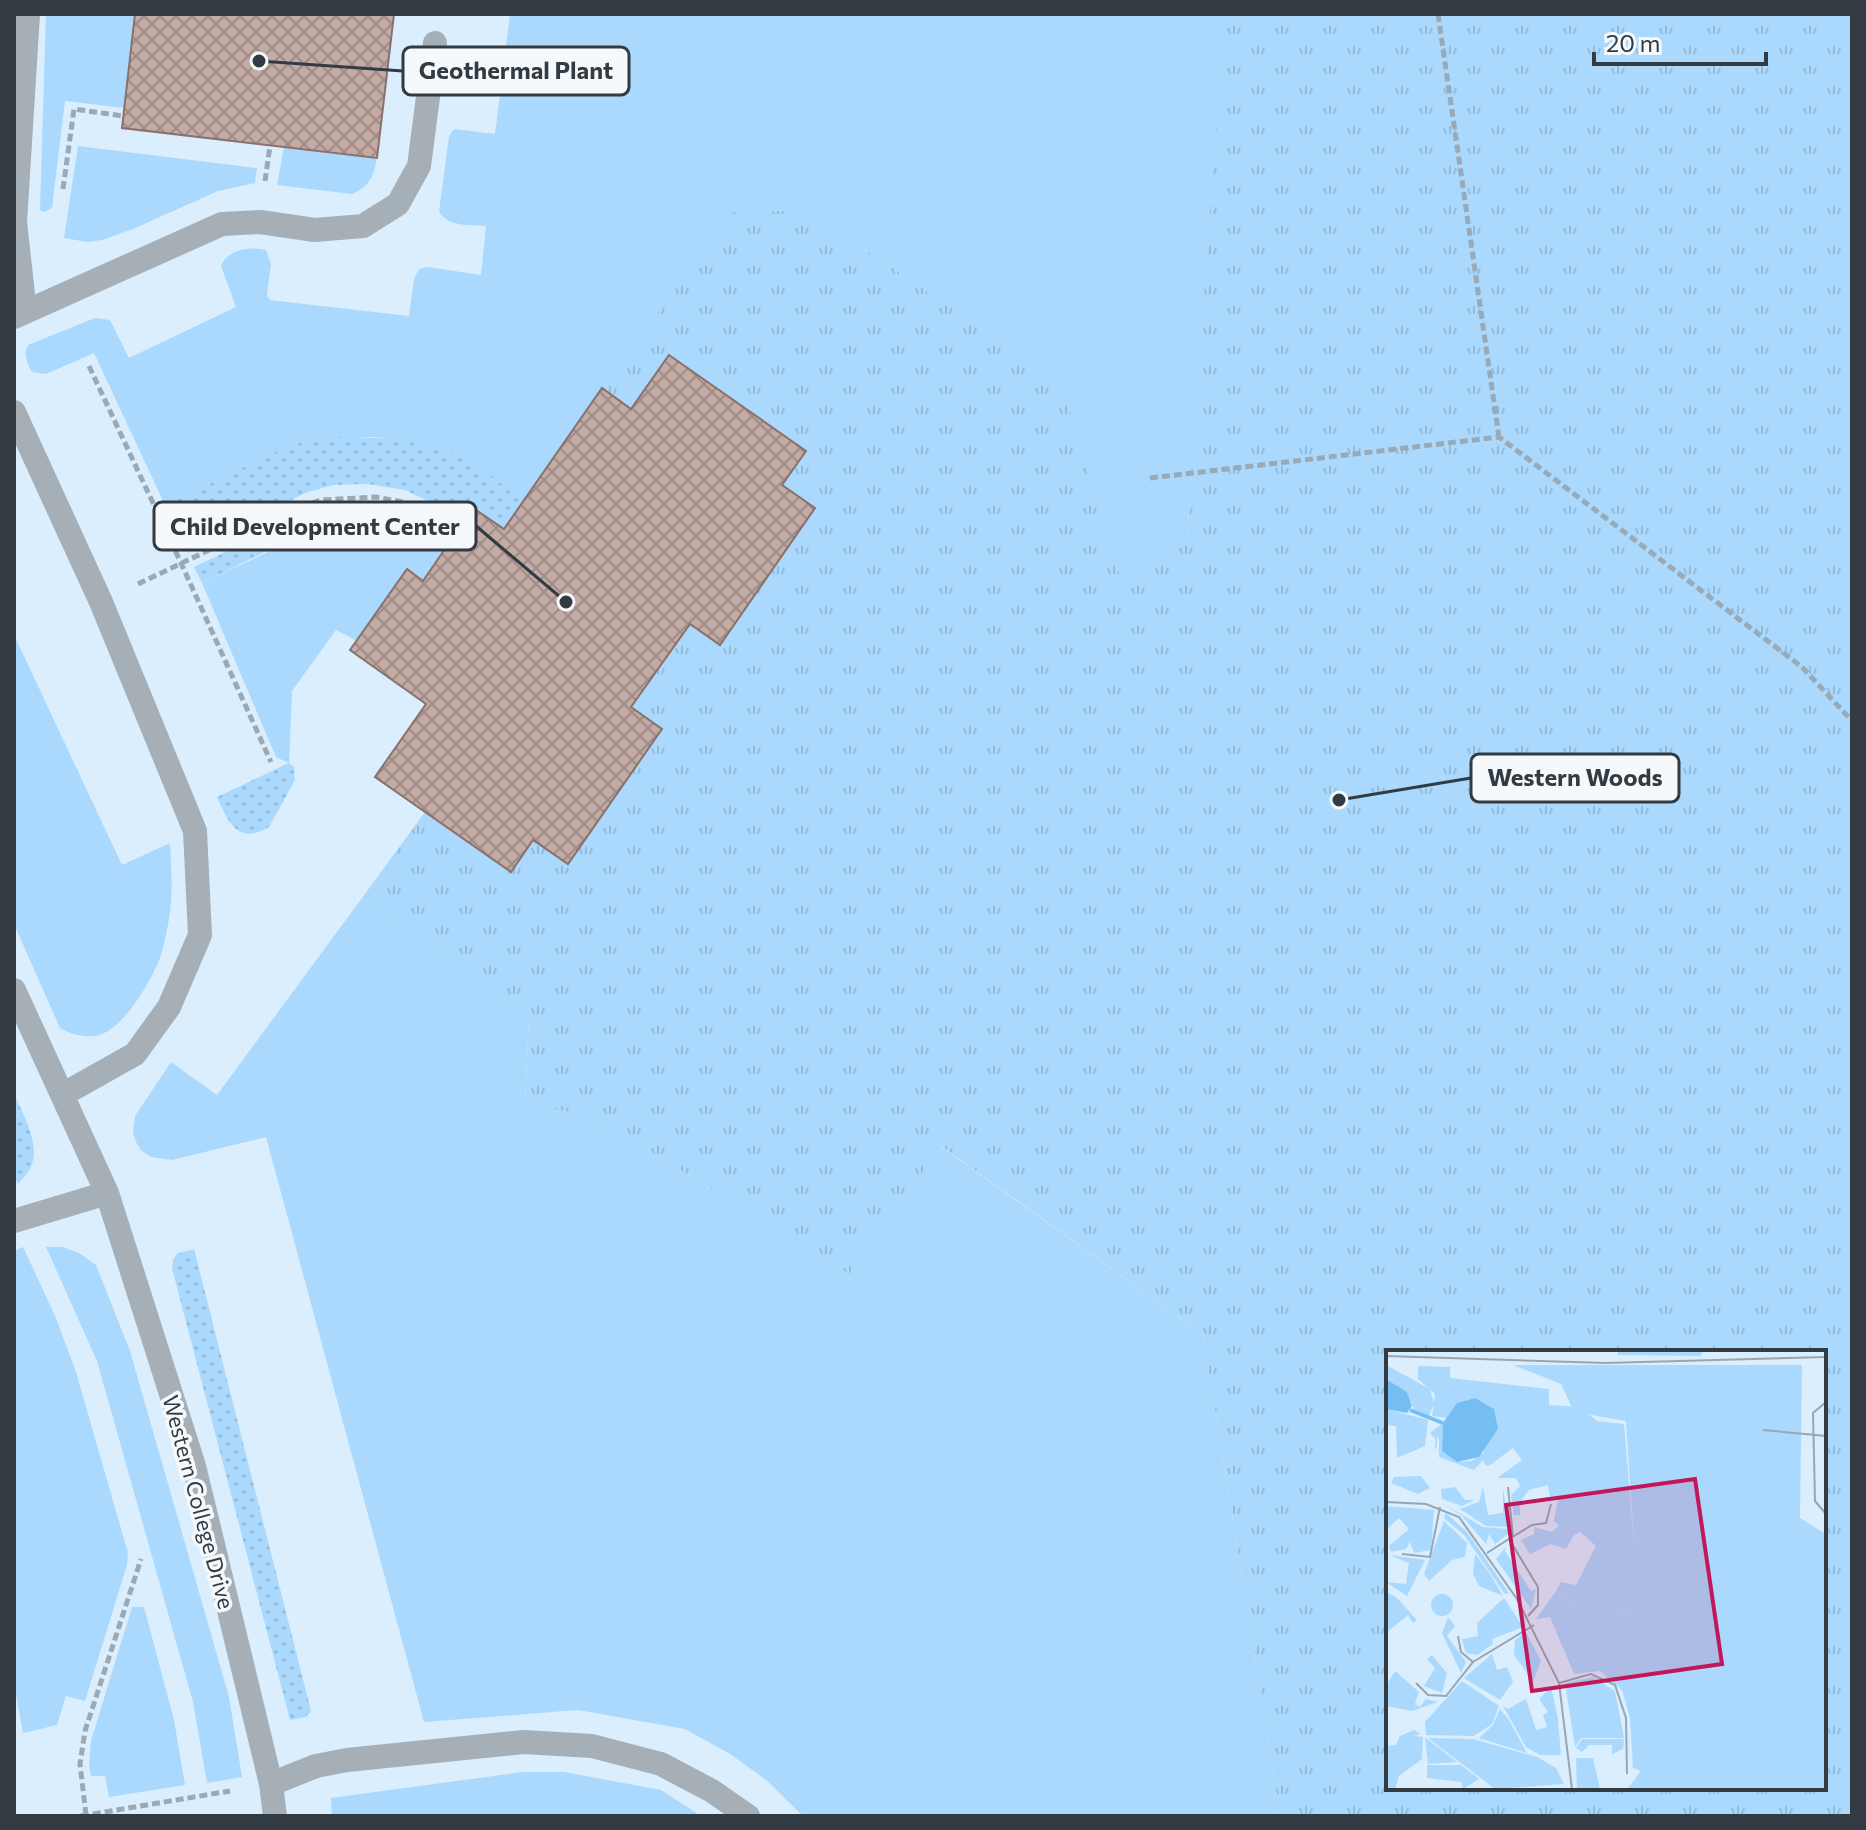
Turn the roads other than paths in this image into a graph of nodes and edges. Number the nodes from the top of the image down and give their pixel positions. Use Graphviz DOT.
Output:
graph roads {
  1 [pos="28,14"];
  2 [pos="435,43"];
  3 [pos="20,314"];
  4 [pos="14,412"];
  5 [pos="14,990"];
  6 [pos="62,1095"];
  7 [pos="107,1193"];
  8 [pos="14,1221"];
  9 [pos="271,1784"];
  10 [pos="275,1816"];
  11 [pos="748,1816"];
  1 -- 3 [label="street"];
  2 -- 3 [label="street"];
  4 -- 6 [label="street"];
  5 -- 6 [label="street, Western College Drive"];
  6 -- 7 [label="street, Western College Drive"];
  7 -- 8 [label="street"];
  7 -- 9 [label="street, Western College Drive"];
  9 -- 10 [label="street, Western College Drive"];
  9 -- 11 [label="street"];
}
